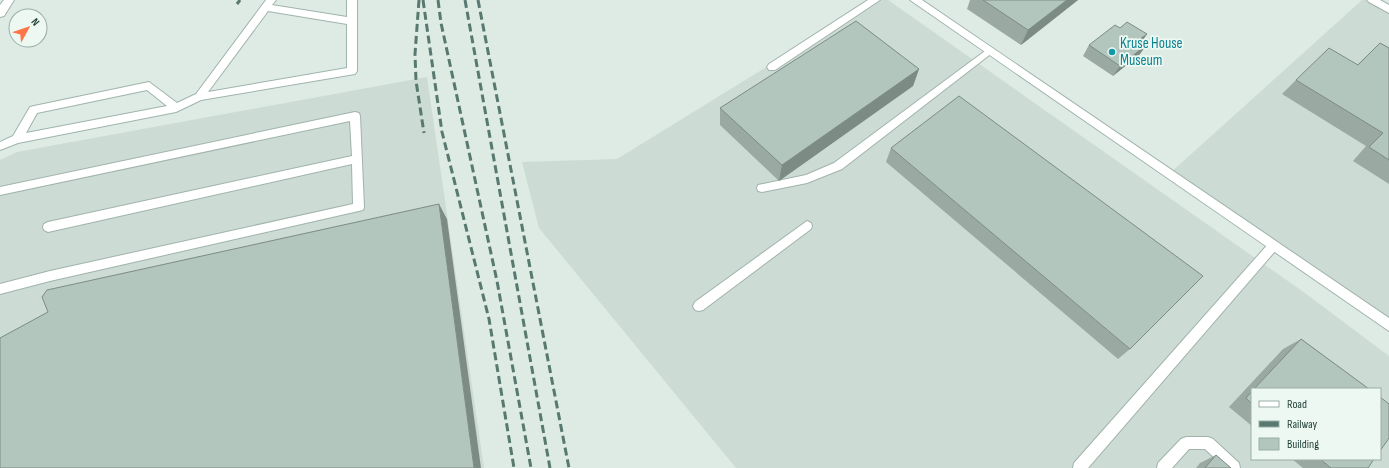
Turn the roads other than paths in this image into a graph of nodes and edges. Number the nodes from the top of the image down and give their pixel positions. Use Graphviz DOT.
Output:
graph roads {
  1 [pos="9,0"];
  2 [pos="352,0"];
  3 [pos="876,0"];
  4 [pos="915,0"];
  5 [pos="1372,0"];
  6 [pos="269,3"];
  7 [pos="1389,9"];
  8 [pos="0,13"];
  9 [pos="352,21"];
  10 [pos="989,51"];
  11 [pos="772,67"];
  12 [pos="199,97"];
  13 [pos="176,108"];
  14 [pos="17,139"];
  15 [pos="0,146"];
  16 [pos="357,158"];
  17 [pos="762,188"];
  18 [pos="0,191"];
  19 [pos="807,226"];
  20 [pos="48,227"];
  21 [pos="1273,246"];
  22 [pos="0,289"];
  23 [pos="699,306"];
  24 [pos="1389,325"];
  25 [pos="1079,468"];
  26 [pos="1163,468"];
  27 [pos="1234,468"];
  1 -- 8 [label="street"];
  2 -- 9 [label="lane"];
  3 -- 11 [label="lane"];
  4 -- 10 [label="street"];
  5 -- 7 [label="street"];
  6 -- 9 [label="lane"];
  6 -- 12 [label="lane"];
  9 -- 12 [label="lane"];
  10 -- 17 [label="lane"];
  10 -- 21 [label="street"];
  12 -- 13 [label="lane"];
  13 -- 14 [label="lane"];
  13 -- 14 [label="lane"];
  14 -- 15 [label="lane"];
  16 -- 18 [label="lane"];
  16 -- 20 [label="lane"];
  16 -- 22 [label="lane"];
  19 -- 23 [label="lane"];
  21 -- 24 [label="street"];
  21 -- 25 [label="lane"];
  26 -- 27 [label="lane"];
}
